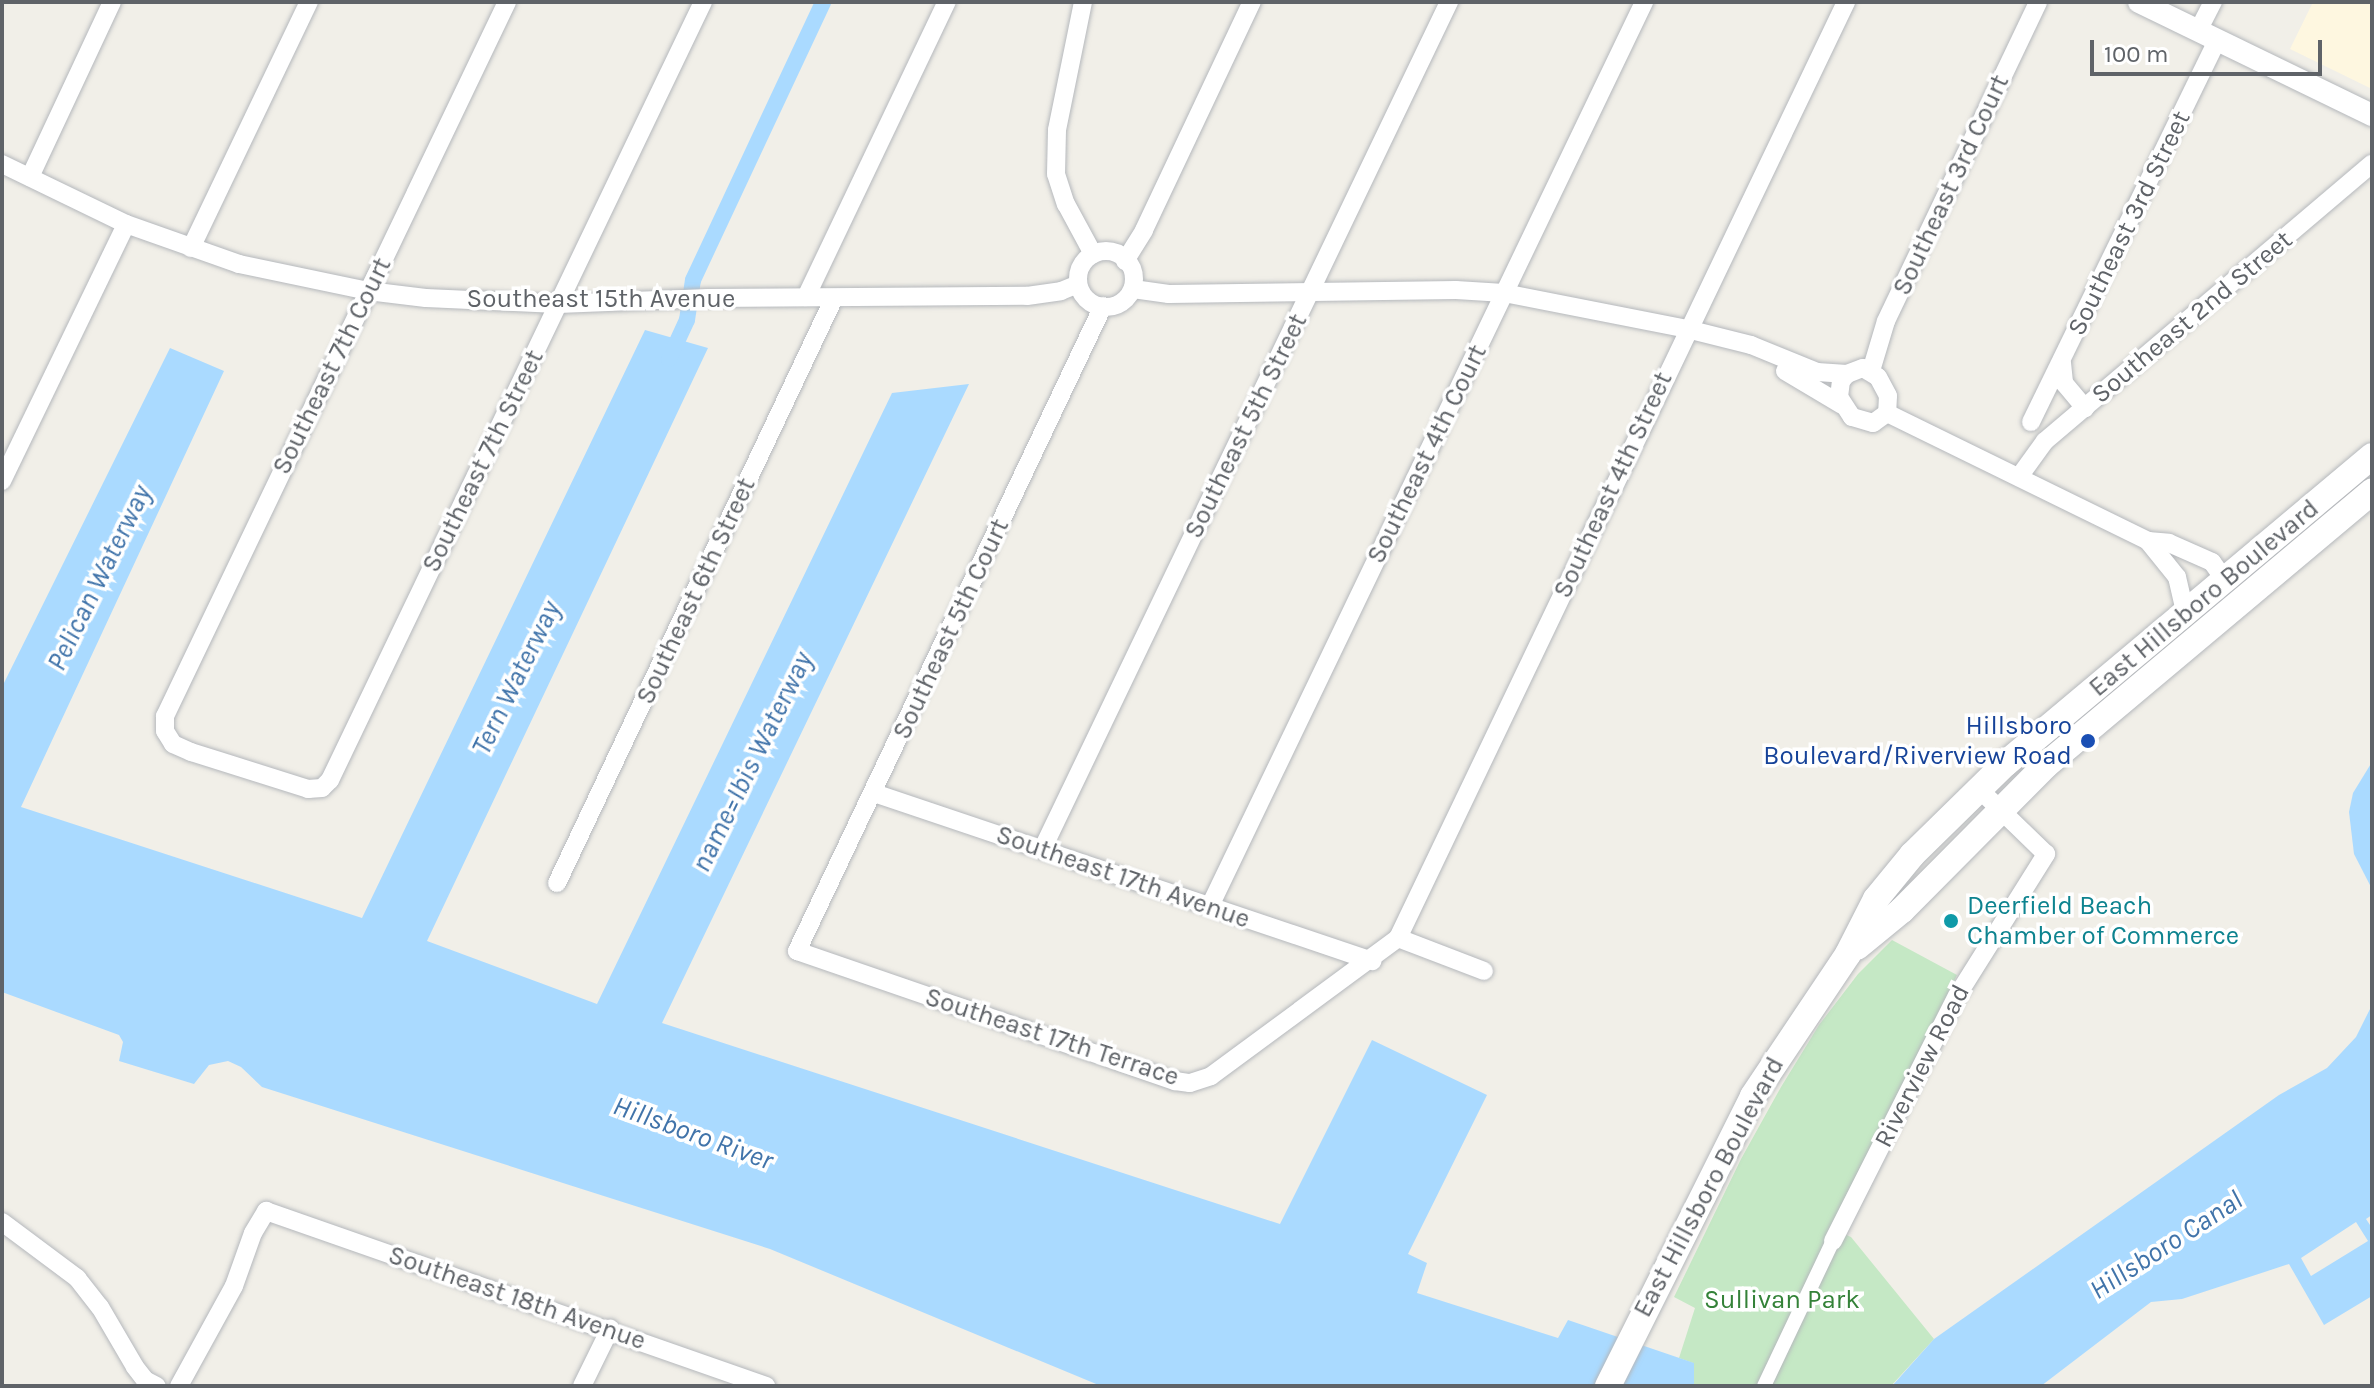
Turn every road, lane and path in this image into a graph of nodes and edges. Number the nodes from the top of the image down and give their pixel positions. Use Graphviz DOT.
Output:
graph roads {
  1 [pos="309,2"];
  2 [pos="507,2"];
  3 [pos="703,2"];
  4 [pos="947,2"];
  5 [pos="1083,2"];
  6 [pos="1252,2"];
  7 [pos="1449,2"];
  8 [pos="1644,2"];
  9 [pos="1846,2"];
  10 [pos="2038,2"];
  11 [pos="2139,2"];
  12 [pos="2213,2"];
  13 [pos="107,4"];
  14 [pos="2207,35"];
  15 [pos="2372,115"];
  16 [pos="2,164"];
  17 [pos="2372,164"];
  18 [pos="30,177"];
  19 [pos="126,224"];
  20 [pos="191,248"];
  21 [pos="1093,254"];
  22 [pos="1125,261"];
  23 [pos="1078,284"];
  24 [pos="1133,289"];
  25 [pos="368,291"];
  26 [pos="1310,292"];
  27 [pos="1504,293"];
  28 [pos="806,297"];
  29 [pos="834,298"];
  30 [pos="558,304"];
  31 [pos="1103,306"];
  32 [pos="1687,329"];
  33 [pos="2062,363"];
  34 [pos="1871,371"];
  35 [pos="1847,374"];
  36 [pos="1842,405"];
  37 [pos="2085,408"];
  38 [pos="1887,413"];
  39 [pos="2031,422"];
  40 [pos="2372,456"];
  41 [pos="2019,477"];
  42 [pos="2,481"];
  43 [pos="2372,491"];
  44 [pos="2299,517"];
  45 [pos="2148,541"];
  46 [pos="2224,579"];
  47 [pos="2257,587"];
  48 [pos="2185,613"];
  49 [pos="2146,680"];
  50 [pos="322,788"];
  51 [pos="1978,788"];
  52 [pos="874,793"];
  53 [pos="1998,809"];
  54 [pos="1042,850"];
  55 [pos="557,883"];
  56 [pos="1210,906"];
  57 [pos="1398,938"];
  58 [pos="797,951"];
  59 [pos="1848,954"];
  60 [pos="1372,961"];
  61 [pos="1484,971"];
  62 [pos="4,1226"];
  63 [pos="1833,1241"];
  64 [pos="610,1329"];
  65 [pos="148,1384"];
  66 [pos="179,1386"];
  67 [pos="582,1386"];
  68 [pos="766,1386"];
  69 [pos="1608,1386"];
  70 [pos="1764,1386"];
  1 -- 20 [label="street"];
  2 -- 25 [label="street, Southeast 7th Court"];
  3 -- 30 [label="street, Southeast 7th Street"];
  4 -- 28 [label="street"];
  5 -- 21 [label="street"];
  6 -- 22 [label="street"];
  7 -- 26 [label="street, Southeast 5th Street"];
  8 -- 27 [label="street, Southeast 4th Court"];
  9 -- 32 [label="street, Southeast 4th Street"];
  10 -- 34 [label="street, Southeast 3rd Court"];
  11 -- 14 [label="street"];
  12 -- 14 [label="street, Southeast 3rd Street"];
  13 -- 18 [label="street"];
  14 -- 15 [label="street"];
  14 -- 33 [label="street, Southeast 3rd Street"];
  16 -- 18 [label="street, Southeast 15th Avenue"];
  17 -- 37 [label="street, Southeast 2nd Street"];
  18 -- 19 [label="street, Southeast 15th Avenue"];
  19 -- 20 [label="street, Southeast 15th Avenue"];
  19 -- 42 [label="street"];
  20 -- 25 [label="street, Southeast 15th Avenue"];
  21 -- 22 [label="street"];
  21 -- 23 [label="street"];
  22 -- 24 [label="street"];
  23 -- 29 [label="street, Southeast 15th Avenue"];
  23 -- 31 [label="street"];
  24 -- 26 [label="street"];
  24 -- 31 [label="street"];
  25 -- 30 [label="street, Southeast 15th Avenue"];
  25 -- 50 [label="street, Southeast 7th Court"];
  26 -- 27 [label="street"];
  26 -- 54 [label="street, Southeast 5th Street"];
  27 -- 32 [label="street"];
  27 -- 56 [label="street, Southeast 4th Court"];
  28 -- 29 [label="street, Southeast 15th Avenue"];
  28 -- 30 [label="street, Southeast 15th Avenue"];
  29 -- 55 [label="street, Southeast 6th Street"];
  30 -- 50 [label="street, Southeast 7th Street"];
  31 -- 52 [label="street, Southeast 5th Court"];
  32 -- 35 [label="street"];
  32 -- 36 [label="street"];
  32 -- 57 [label="street, Southeast 4th Street"];
  33 -- 37 [label="street, Southeast 3rd Street"];
  33 -- 39 [label="street, Southeast 3rd Street"];
  34 -- 35 [label="street"];
  34 -- 38 [label="street"];
  35 -- 36 [label="street"];
  36 -- 38 [label="street"];
  37 -- 41 [label="street, Southeast 2nd Street"];
  38 -- 41 [label="street"];
  40 -- 44 [label="main road, East Hillsboro Boulevard"];
  41 -- 45 [label="street"];
  43 -- 47 [label="main road, East Hillsboro Boulevard"];
  44 -- 46 [label="main road, East Hillsboro Boulevard"];
  44 -- 47 [label="main road"];
  45 -- 46 [label="street"];
  45 -- 48 [label="street"];
  46 -- 48 [label="main road, East Hillsboro Boulevard"];
  46 -- 49 [label="main road"];
  47 -- 49 [label="main road, East Hillsboro Boulevard"];
  48 -- 51 [label="main road, East Hillsboro Boulevard"];
  49 -- 53 [label="main road, East Hillsboro Boulevard"];
  51 -- 53 [label="street, Riverview Road"];
  51 -- 59 [label="main road, East Hillsboro Boulevard"];
  52 -- 54 [label="street, Southeast 17th Avenue"];
  52 -- 58 [label="street, Southeast 5th Court"];
  53 -- 59 [label="main road, East Hillsboro Boulevard"];
  53 -- 63 [label="street, Riverview Road"];
  54 -- 56 [label="street, Southeast 17th Avenue"];
  56 -- 60 [label="street, Southeast 17th Avenue"];
  57 -- 60 [label="street, Southeast 4th Street"];
  57 -- 61 [label="street"];
  58 -- 60 [label="street, Southeast 17th Terrace"];
  59 -- 69 [label="main road, East Hillsboro Boulevard"];
  62 -- 65 [label="street"];
  63 -- 70 [label="street"];
  64 -- 66 [label="street, Southeast 18th Avenue"];
  64 -- 67 [label="street"];
  64 -- 68 [label="street, Southeast 18th Avenue"];
}
